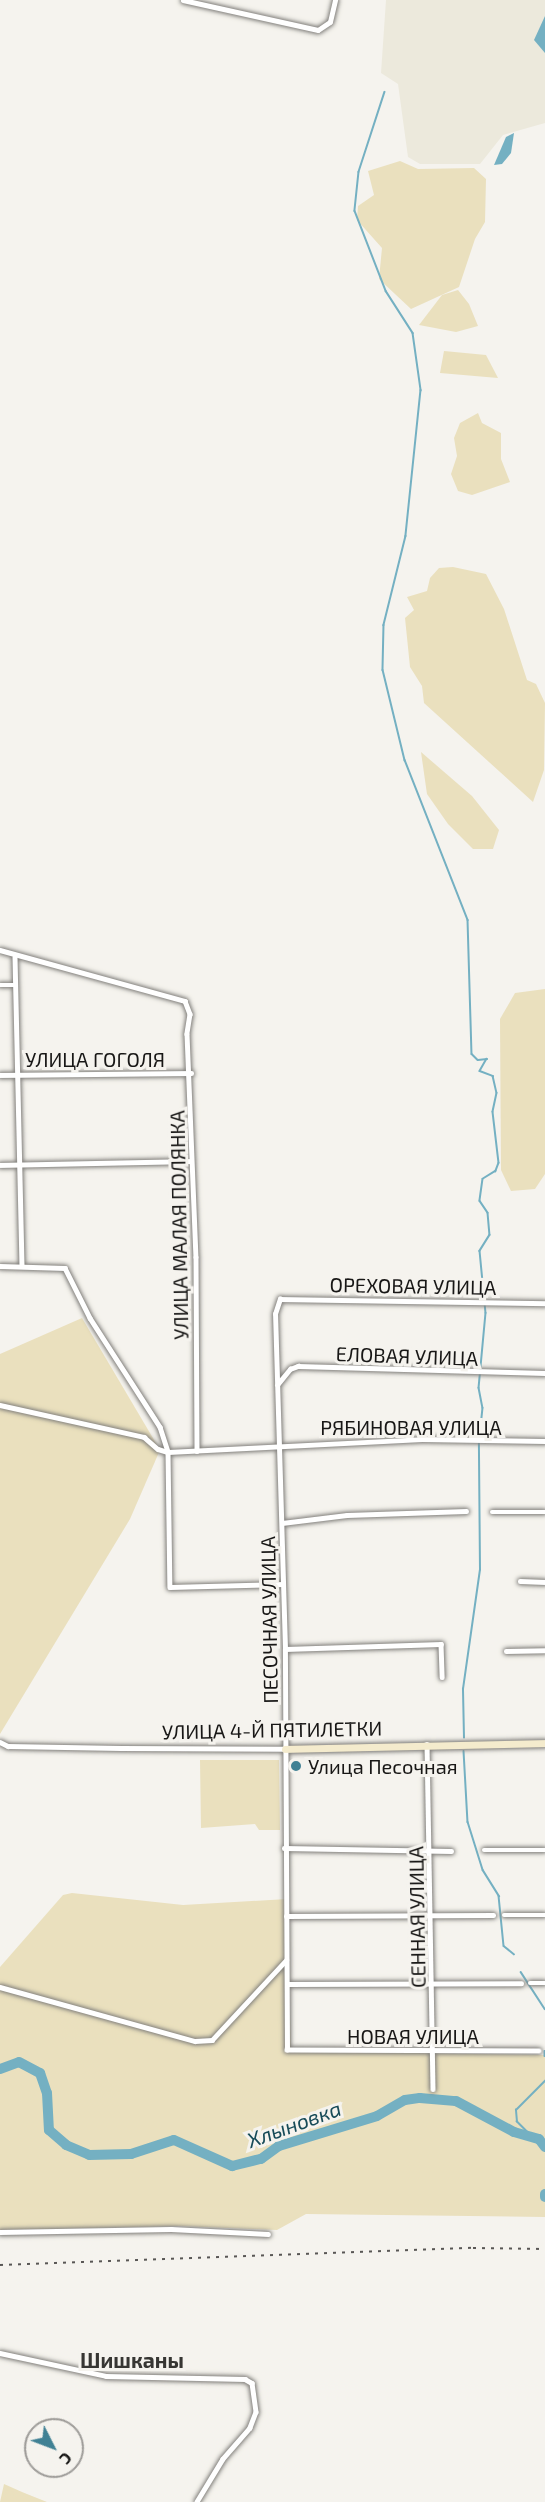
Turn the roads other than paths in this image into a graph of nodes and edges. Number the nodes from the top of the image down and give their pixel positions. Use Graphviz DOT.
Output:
graph roads {
  1 [pos="183,0"];
  2 [pos="334,0"];
  3 [pos="0,950"];
  4 [pos="15,957"];
  5 [pos="0,985"];
  6 [pos="14,985"];
  7 [pos="191,1073"];
  8 [pos="0,1074"];
  9 [pos="17,1074"];
  10 [pos="191,1161"];
  11 [pos="22,1165"];
  12 [pos="0,1166"];
  13 [pos="22,1265"];
  14 [pos="0,1266"];
  15 [pos="280,1299"];
  16 [pos="545,1303"];
  17 [pos="545,1373"];
  18 [pos="276,1386"];
  19 [pos="0,1405"];
  20 [pos="545,1441"];
  21 [pos="278,1446"];
  22 [pos="197,1451"];
  23 [pos="168,1452"];
  24 [pos="466,1511"];
  25 [pos="492,1512"];
  26 [pos="545,1512"];
  27 [pos="282,1523"];
  28 [pos="520,1581"];
  29 [pos="545,1582"];
  30 [pos="283,1584"];
  31 [pos="285,1649"];
  32 [pos="545,1650"];
  33 [pos="506,1651"];
  34 [pos="442,1677"];
  35 [pos="0,1742"];
  36 [pos="545,1743"];
  37 [pos="427,1744"];
  38 [pos="285,1749"];
  39 [pos="284,1848"];
  40 [pos="432,1850"];
  41 [pos="484,1850"];
  42 [pos="545,1850"];
  43 [pos="451,1851"];
  44 [pos="493,1915"];
  45 [pos="504,1915"];
  46 [pos="545,1915"];
  47 [pos="286,1916"];
  48 [pos="431,1916"];
  49 [pos="288,1958"];
  50 [pos="521,1983"];
  51 [pos="530,1983"];
  52 [pos="545,1983"];
  53 [pos="287,1984"];
  54 [pos="434,1984"];
  55 [pos="0,1988"];
  56 [pos="287,2049"];
  57 [pos="434,2051"];
  58 [pos="539,2051"];
  59 [pos="433,2089"];
  60 [pos="0,2232"];
  61 [pos="268,2234"];
  62 [pos="0,2353"];
  63 [pos="197,2502"];
  1 -- 2 [label="street"];
  3 -- 4 [label="street"];
  4 -- 6 [label="street"];
  4 -- 7 [label="street, УЛИЦА МАЛАЯ ПОЛЯНКА"];
  5 -- 6 [label="street"];
  6 -- 9 [label="street"];
  7 -- 9 [label="street, УЛИЦА ГОГОЛЯ"];
  7 -- 10 [label="street, УЛИЦА МАЛАЯ ПОЛЯНКА"];
  8 -- 9 [label="street, УЛИЦА ГОГОЛЯ"];
  9 -- 11 [label="street"];
  10 -- 11 [label="street"];
  10 -- 22 [label="street, УЛИЦА МАЛАЯ ПОЛЯНКА"];
  11 -- 12 [label="street"];
  11 -- 13 [label="street"];
  13 -- 14 [label="street"];
  13 -- 23 [label="street"];
  15 -- 16 [label="street, ОРЕХОВАЯ УЛИЦА"];
  15 -- 18 [label="street, ПЕСОЧНАЯ УЛИЦА"];
  17 -- 18 [label="street, ЕЛОВАЯ УЛИЦА"];
  18 -- 21 [label="street, ПЕСОЧНАЯ УЛИЦА"];
  19 -- 23 [label="street"];
  20 -- 21 [label="street, РЯБИНОВАЯ УЛИЦА"];
  21 -- 22 [label="street, РЯБИНОВАЯ УЛИЦА"];
  21 -- 27 [label="street, ПЕСОЧНАЯ УЛИЦА"];
  22 -- 23 [label="street, РЯБИНОВАЯ УЛИЦА"];
  23 -- 30 [label="street"];
  24 -- 27 [label="street"];
  25 -- 26 [label="street"];
  27 -- 30 [label="street, ПЕСОЧНАЯ УЛИЦА"];
  28 -- 29 [label="street"];
  30 -- 31 [label="street, ПЕСОЧНАЯ УЛИЦА"];
  31 -- 34 [label="street"];
  31 -- 38 [label="street, ПЕСОЧНАЯ УЛИЦА"];
  32 -- 33 [label="street"];
  35 -- 38 [label="street, УЛИЦА 4-Й ПЯТИЛЕТКИ"];
  36 -- 37 [label="street, УЛИЦА 4-Й ПЯТИЛЕТКИ"];
  37 -- 38 [label="street, УЛИЦА 4-Й ПЯТИЛЕТКИ"];
  37 -- 40 [label="street, СЕННАЯ УЛИЦА"];
  38 -- 39 [label="street, ПЕСОЧНАЯ УЛИЦА"];
  39 -- 40 [label="street"];
  39 -- 47 [label="street, ПЕСОЧНАЯ УЛИЦА"];
  40 -- 43 [label="street"];
  40 -- 48 [label="street, СЕННАЯ УЛИЦА"];
  41 -- 42 [label="street"];
  44 -- 48 [label="street"];
  45 -- 46 [label="street"];
  47 -- 48 [label="street"];
  47 -- 49 [label="street, ПЕСОЧНАЯ УЛИЦА"];
  48 -- 54 [label="street, СЕННАЯ УЛИЦА"];
  49 -- 53 [label="street, ПЕСОЧНАЯ УЛИЦА"];
  49 -- 55 [label="street"];
  50 -- 54 [label="street"];
  51 -- 52 [label="street"];
  53 -- 54 [label="street"];
  53 -- 56 [label="street, ПЕСОЧНАЯ УЛИЦА"];
  54 -- 57 [label="street, СЕННАЯ УЛИЦА"];
  56 -- 57 [label="street, НОВАЯ УЛИЦА"];
  57 -- 58 [label="street, НОВАЯ УЛИЦА"];
  57 -- 59 [label="street, СЕННАЯ УЛИЦА"];
  60 -- 61 [label="street"];
  62 -- 63 [label="street"];
}
